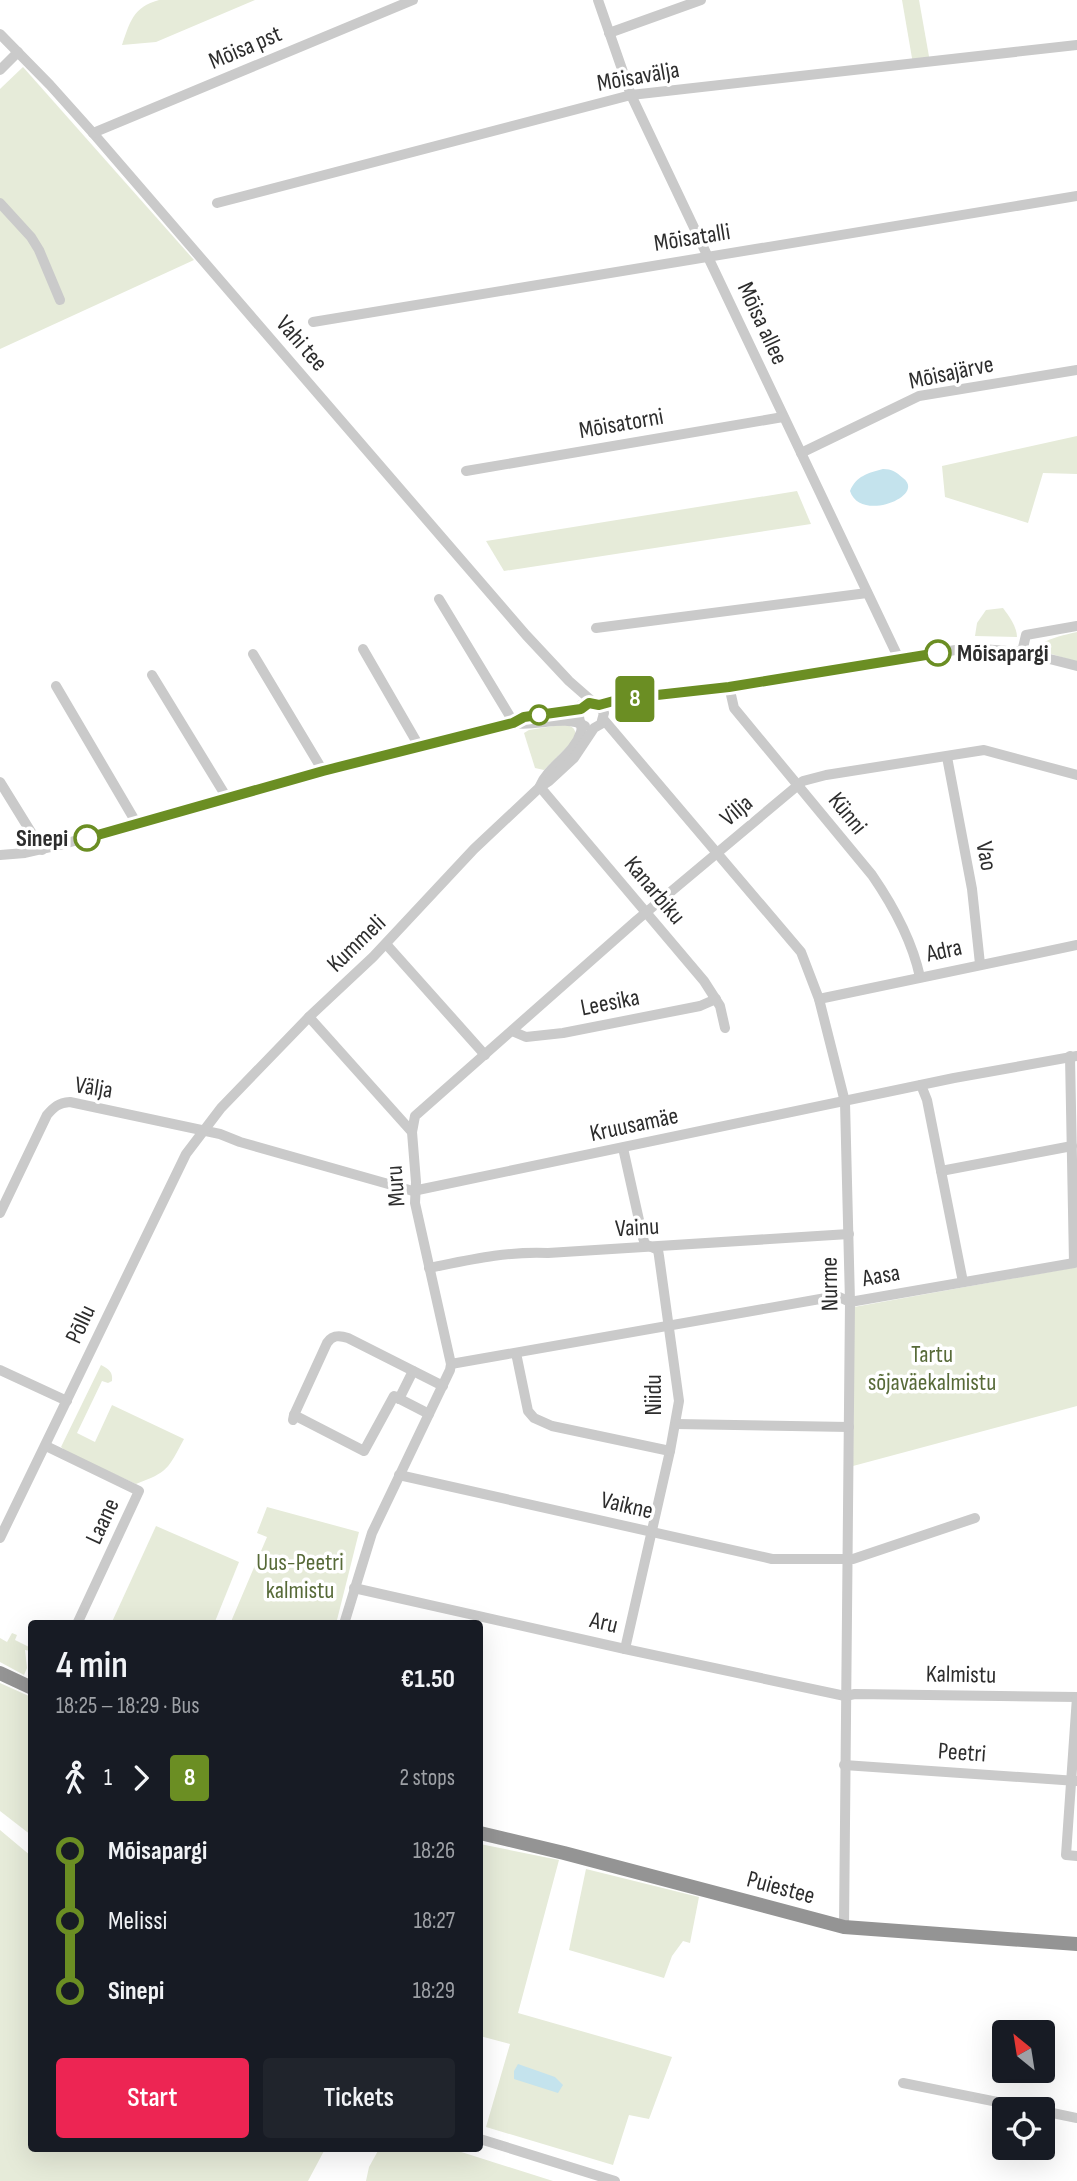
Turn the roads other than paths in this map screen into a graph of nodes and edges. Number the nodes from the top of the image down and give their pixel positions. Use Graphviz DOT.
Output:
graph roads {
  1 [pos="413,0"];
  2 [pos="598,0"];
  3 [pos="701,0"];
  4 [pos="609,33"];
  5 [pos="0,34"];
  6 [pos="1077,45"];
  7 [pos="18,52"];
  8 [pos="0,70"];
  9 [pos="631,95"];
  10 [pos="93,133"];
  11 [pos="1077,196"];
  12 [pos="0,203"];
  13 [pos="217,203"];
  14 [pos="707,256"];
  15 [pos="60,300"];
  16 [pos="313,322"];
  17 [pos="1077,370"];
  18 [pos="783,417"];
  19 [pos="801,453"];
  20 [pos="466,471"];
  21 [pos="867,593"];
  22 [pos="439,599"];
  23 [pos="1077,626"];
  24 [pos="596,628"];
  25 [pos="363,649"];
  26 [pos="1022,652"];
  27 [pos="253,654"];
  28 [pos="899,659"];
  29 [pos="1077,666"];
  30 [pos="152,675"];
  31 [pos="569,681"];
  32 [pos="56,686"];
  33 [pos="729,687"];
  34 [pos="632,699"];
  35 [pos="596,704"];
  36 [pos="581,709"];
  37 [pos="604,718"];
  38 [pos="513,723"];
  39 [pos="582,723"];
  40 [pos="594,728"];
  41 [pos="419,746"];
  42 [pos="947,757"];
  43 [pos="323,771"];
  44 [pos="1077,775"];
  45 [pos="0,782"];
  46 [pos="798,785"];
  47 [pos="540,787"];
  48 [pos="225,798"];
  49 [pos="137,824"];
  50 [pos="42,850"];
  51 [pos="717,853"];
  52 [pos="0,855"];
  53 [pos="647,912"];
  54 [pos="386,944"];
  55 [pos="1077,944"];
  56 [pos="980,964"];
  57 [pos="920,977"];
  58 [pos="716,999"];
  59 [pos="819,999"];
  60 [pos="309,1017"];
  61 [pos="725,1028"];
  62 [pos="512,1031"];
  63 [pos="485,1055"];
  64 [pos="1073,1056"];
  65 [pos="921,1085"];
  66 [pos="845,1102"];
  67 [pos="203,1131"];
  68 [pos="412,1132"];
  69 [pos="1072,1146"];
  70 [pos="623,1148"];
  71 [pos="941,1171"];
  72 [pos="415,1191"];
  73 [pos="0,1213"];
  74 [pos="849,1234"];
  75 [pos="651,1247"];
  76 [pos="429,1268"];
  77 [pos="963,1282"];
  78 [pos="850,1302"];
  79 [pos="669,1325"];
  80 [pos="516,1353"];
  81 [pos="451,1364"];
  82 [pos="0,1370"];
  83 [pos="413,1371"];
  84 [pos="443,1386"];
  85 [pos="399,1399"];
  86 [pos="67,1401"];
  87 [pos="429,1414"];
  88 [pos="676,1424"];
  89 [pos="849,1427"];
  90 [pos="46,1446"];
  91 [pos="670,1451"];
  92 [pos="399,1475"];
  93 [pos="975,1518"];
  94 [pos="651,1532"];
  95 [pos="0,1538"];
  96 [pos="847,1560"];
  97 [pos="354,1588"];
  98 [pos="79,1620"];
  99 [pos="345,1620"];
  100 [pos="625,1649"];
  101 [pos="0,1673"];
  102 [pos="28,1686"];
  103 [pos="845,1696"];
  104 [pos="1077,1697"];
  105 [pos="844,1765"];
  106 [pos="1074,1781"];
  107 [pos="483,1834"];
  108 [pos="1077,1856"];
  109 [pos="844,1927"];
  110 [pos="1077,1944"];
  111 [pos="903,2083"];
  112 [pos="992,2101"];
  113 [pos="1055,2113"];
  114 [pos="1077,2118"];
  115 [pos="483,2140"];
  116 [pos="615,2181"];
  1 -- 10 [label="street, Mõisa pst"];
  2 -- 4 [label="street, Mõisa allee"];
  3 -- 4 [label="street"];
  4 -- 9 [label="street, Mõisa allee"];
  5 -- 7 [label="street, Vahi tee"];
  6 -- 9 [label="street, Mõisavälja"];
  7 -- 8 [label="street"];
  7 -- 10 [label="street, Vahi tee"];
  9 -- 13 [label="street, Mõisavälja"];
  9 -- 14 [label="street, Mõisa allee"];
  10 -- 31 [label="street, Vahi tee"];
  11 -- 14 [label="street, Mõisatalli"];
  12 -- 15 [label="street"];
  14 -- 16 [label="street, Mõisatalli"];
  14 -- 18 [label="street, Mõisa allee"];
  17 -- 19 [label="street, Mõisajärve"];
  18 -- 19 [label="street, Mõisa allee"];
  18 -- 20 [label="street, Mõisatorni"];
  19 -- 21 [label="street, Mõisa allee"];
  21 -- 24 [label="street"];
  21 -- 28 [label="street, Mõisa allee"];
  22 -- 38 [label="street"];
  23 -- 26 [label="street"];
  25 -- 41 [label="street"];
  26 -- 28 [label="street"];
  26 -- 29 [label="street"];
  27 -- 43 [label="street"];
  28 -- 33 [label="street"];
  30 -- 48 [label="street"];
  31 -- 35 [label="street, Vahi tee"];
  31 -- 36 [label="street, Vahi tee"];
  32 -- 49 [label="street"];
  33 -- 34 [label="street"];
  33 -- 46 [label="street, Künni"];
  34 -- 35 [label="street"];
  34 -- 37 [label="street"];
  35 -- 36 [label="street"];
  35 -- 37 [label="street"];
  36 -- 38 [label="street"];
  36 -- 39 [label="street"];
  37 -- 40 [label="street"];
  37 -- 51 [label="street, Nurme"];
  38 -- 39 [label="street"];
  38 -- 41 [label="street"];
  39 -- 40 [label="street"];
  39 -- 47 [label="street, Kummeli"];
  40 -- 47 [label="street, Kummeli"];
  41 -- 43 [label="street"];
  42 -- 44 [label="street, Vilja"];
  42 -- 46 [label="street, Vilja"];
  42 -- 56 [label="street, Vao"];
  43 -- 48 [label="street"];
  45 -- 50 [label="street"];
  46 -- 51 [label="street, Vilja"];
  46 -- 57 [label="street, Künni"];
  47 -- 53 [label="street, Kanarbiku"];
  47 -- 54 [label="street, Kummeli"];
  48 -- 49 [label="street"];
  49 -- 50 [label="street"];
  50 -- 52 [label="street"];
  51 -- 53 [label="street, Vilja"];
  51 -- 59 [label="street, Nurme"];
  53 -- 58 [label="street, Kanarbiku"];
  53 -- 62 [label="street, Vilja"];
  54 -- 60 [label="street, Kummeli"];
  54 -- 63 [label="street"];
  55 -- 56 [label="street, Adra"];
  56 -- 57 [label="street, Adra"];
  57 -- 59 [label="street, Adra"];
  58 -- 61 [label="street, Kanarbiku"];
  58 -- 62 [label="street, Leesika"];
  59 -- 66 [label="street, Nurme"];
  60 -- 67 [label="street, Kummeli"];
  60 -- 68 [label="street, Muru"];
  62 -- 63 [label="street, Vilja"];
  63 -- 68 [label="street, Vilja"];
  64 -- 65 [label="street, Kruusamäe"];
  64 -- 69 [label="street, Aasa"];
  65 -- 66 [label="street, Kruusamäe"];
  65 -- 71 [label="street"];
  66 -- 70 [label="street, Kruusamäe"];
  66 -- 74 [label="street, Nurme"];
  67 -- 72 [label="street, Kruusamäe"];
  67 -- 73 [label="street, Välja"];
  67 -- 86 [label="street, Põllu"];
  68 -- 72 [label="street, Muru"];
  69 -- 71 [label="street"];
  69 -- 77 [label="street, Aasa"];
  70 -- 72 [label="street, Kruusamäe"];
  70 -- 75 [label="street, Niidu"];
  71 -- 77 [label="street"];
  72 -- 76 [label="street, Muru"];
  74 -- 75 [label="street, Vainu"];
  74 -- 78 [label="street, Nurme"];
  75 -- 76 [label="street, Vainu"];
  75 -- 79 [label="street, Niidu"];
  76 -- 81 [label="street, Muru"];
  77 -- 78 [label="street, Aasa"];
  78 -- 79 [label="street, Aasa"];
  78 -- 89 [label="street, Nurme"];
  79 -- 80 [label="street, Aasa"];
  79 -- 88 [label="street, Niidu"];
  80 -- 81 [label="street, Aasa"];
  80 -- 91 [label="street"];
  81 -- 84 [label="street"];
  82 -- 86 [label="street"];
  83 -- 84 [label="street"];
  83 -- 85 [label="street"];
  83 -- 85 [label="street"];
  84 -- 87 [label="street"];
  85 -- 87 [label="street"];
  86 -- 90 [label="street, Põllu"];
  87 -- 92 [label="street"];
  88 -- 89 [label="street"];
  88 -- 91 [label="street, Niidu"];
  89 -- 96 [label="street, Nurme"];
  90 -- 95 [label="street, Põllu"];
  90 -- 98 [label="street, Laane"];
  91 -- 94 [label="street, Niidu"];
  92 -- 94 [label="street, Vaikne"];
  92 -- 97 [label="street"];
  93 -- 96 [label="street, Vaikne"];
  94 -- 96 [label="street, Vaikne"];
  94 -- 100 [label="street, Niidu"];
  96 -- 103 [label="street, Nurme"];
  97 -- 99 [label="street"];
  97 -- 100 [label="street, Aru"];
  100 -- 103 [label="street, Aru"];
  101 -- 102 [label="highway"];
  103 -- 104 [label="street, Kalmistu"];
  103 -- 105 [label="street, Nurme"];
  104 -- 106 [label="street"];
  105 -- 106 [label="street, Peetri"];
  105 -- 109 [label="street, Nurme"];
  106 -- 108 [label="street"];
  107 -- 109 [label="highway, Puiestee"];
  109 -- 110 [label="highway, Puiestee"];
  111 -- 112 [label="street"];
  113 -- 114 [label="street"];
  115 -- 116 [label="street"];
}
